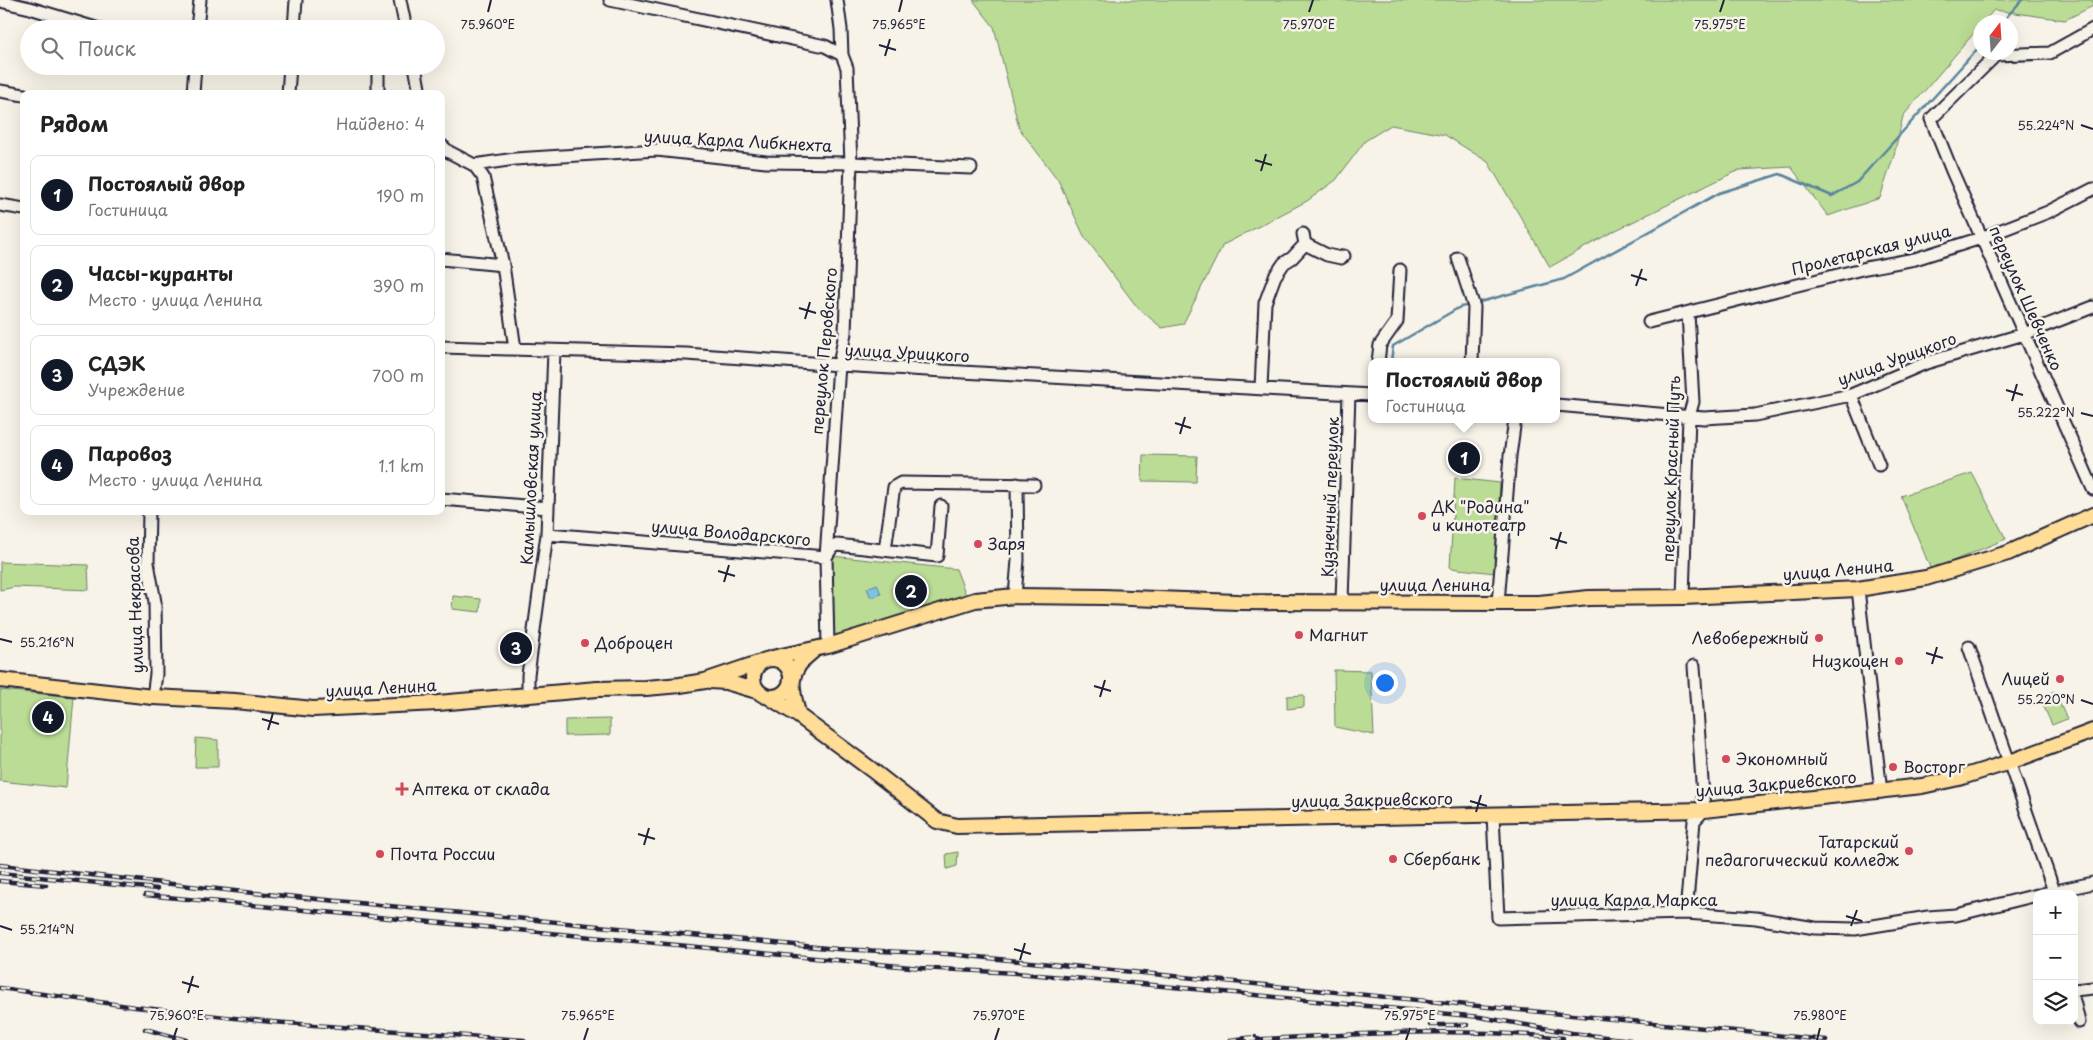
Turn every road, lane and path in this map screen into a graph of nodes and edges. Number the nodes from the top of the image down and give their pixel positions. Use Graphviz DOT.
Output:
graph roads {
  1 [pos="200,0"];
  2 [pos="296,0"];
  3 [pos="400,0"];
  4 [pos="610,0"];
  5 [pos="837,0"];
  6 [pos="0,1"];
  7 [pos="31,4"];
  8 [pos="75,20"];
  9 [pos="198,20"];
  10 [pos="295,20"];
  11 [pos="404,20"];
  12 [pos="2093,29"];
  13 [pos="842,55"];
  14 [pos="194,75"];
  15 [pos="289,75"];
  16 [pos="378,75"];
  17 [pos="417,75"];
  18 [pos="193,90"];
  19 [pos="288,90"];
  20 [pos="378,90"];
  21 [pos="419,90"];
  22 [pos="0,92"];
  23 [pos="20,94"];
  24 [pos="445,148"];
  25 [pos="851,163"];
  26 [pos="474,165"];
  27 [pos="970,168"];
  28 [pos="2093,189"];
  29 [pos="0,205"];
  30 [pos="20,208"];
  31 [pos="1981,238"];
  32 [pos="1344,256"];
  33 [pos="1458,258"];
  34 [pos="445,259"];
  35 [pos="503,265"];
  36 [pos="1400,270"];
  37 [pos="2093,307"];
  38 [pos="1688,313"];
  39 [pos="1649,322"];
  40 [pos="2024,334"];
  41 [pos="445,347"];
  42 [pos="515,349"];
  43 [pos="554,351"];
  44 [pos="1378,358"];
  45 [pos="1472,358"];
  46 [pos="839,365"];
  47 [pos="1261,388"];
  48 [pos="1349,394"];
  49 [pos="1368,395"];
  50 [pos="1851,395"];
  51 [pos="1560,405"];
  52 [pos="1689,416"];
  53 [pos="1514,423"];
  54 [pos="1879,465"];
  55 [pos="1017,484"];
  56 [pos="1034,485"];
  57 [pos="2093,489"];
  58 [pos="445,499"];
  59 [pos="941,506"];
  60 [pos="548,508"];
  61 [pos="149,515"];
  62 [pos="2092,519"];
  63 [pos="547,534"];
  64 [pos="886,550"];
  65 [pos="826,557"];
  66 [pos="1858,589"];
  67 [pos="1015,596"];
  68 [pos="1683,597"];
  69 [pos="1342,602"];
  70 [pos="1498,603"];
  71 [pos="828,646"];
  72 [pos="1969,647"];
  73 [pos="767,660"];
  74 [pos="1694,666"];
  75 [pos="0,680"];
  76 [pos="705,680"];
  77 [pos="791,680"];
  78 [pos="763,694"];
  79 [pos="528,696"];
  80 [pos="153,697"];
  81 [pos="799,716"];
  82 [pos="2093,732"];
  83 [pos="2010,762"];
  84 [pos="1881,792"];
  85 [pos="1704,810"];
  86 [pos="1492,815"];
  87 [pos="2093,883"];
  88 [pos="2054,890"];
  89 [pos="2063,890"];
  90 [pos="2033,896"];
  91 [pos="1686,913"];
  92 [pos="2093,988"];
  93 [pos="2078,990"];
  94 [pos="2078,1018"];
  95 [pos="2079,1022"];
  1 -- 9 [label="street"];
  2 -- 10 [label="street"];
  3 -- 11 [label="street"];
  4 -- 13 [label="street"];
  5 -- 13 [label="street, переулок Перовского"];
  6 -- 7 [label="street"];
  7 -- 8 [label="street"];
  12 -- 31 [label="street, переулок Шевченко"];
  13 -- 25 [label="street, переулок Перовского"];
  14 -- 18 [label="street"];
  15 -- 19 [label="street"];
  16 -- 20 [label="street"];
  17 -- 21 [label="street"];
  22 -- 23 [label="street"];
  24 -- 26 [label="street"];
  25 -- 26 [label="street, улица Карла Либкнехта"];
  25 -- 27 [label="street, улица Карла Либкнехта"];
  25 -- 46 [label="street, переулок Перовского"];
  26 -- 35 [label="street"];
  28 -- 31 [label="street, Пролетарская улица"];
  29 -- 30 [label="street"];
  31 -- 38 [label="street, Пролетарская улица"];
  31 -- 40 [label="street, переулок Шевченко"];
  32 -- 47 [label="street"];
  33 -- 45 [label="street"];
  34 -- 35 [label="street"];
  35 -- 42 [label="street"];
  36 -- 44 [label="street"];
  37 -- 40 [label="street, улица Урицкого"];
  38 -- 39 [label="street, Пролетарская улица"];
  38 -- 52 [label="street, переулок Красный Путь"];
  40 -- 50 [label="street, улица Урицкого"];
  40 -- 57 [label="street, переулок Шевченко"];
  41 -- 42 [label="street, улица Урицкого"];
  42 -- 43 [label="street, улица Урицкого"];
  43 -- 46 [label="street, улица Урицкого"];
  43 -- 60 [label="street, Камышловская улица"];
  46 -- 47 [label="street, улица Урицкого"];
  46 -- 65 [label="street, переулок Перовского"];
  47 -- 48 [label="street, улица Урицкого"];
  48 -- 49 [label="street, улица Урицкого"];
  48 -- 69 [label="street, Кузнечный переулок"];
  50 -- 52 [label="street, улица Урицкого"];
  50 -- 54 [label="street"];
  51 -- 52 [label="street, улица Урицкого"];
  52 -- 68 [label="street, переулок Красный Путь"];
  53 -- 70 [label="street"];
  55 -- 56 [label="street"];
  55 -- 64 [label="street"];
  55 -- 67 [label="street"];
  58 -- 60 [label="street"];
  59 -- 64 [label="street, улица Володарского"];
  60 -- 63 [label="street, Камышловская улица"];
  61 -- 80 [label="street, улица Некрасова"];
  62 -- 66 [label="main road, улица Ленина"];
  63 -- 65 [label="street, улица Володарского"];
  63 -- 79 [label="street, Камышловская улица"];
  64 -- 65 [label="street, улица Володарского"];
  65 -- 71 [label="street, переулок Перовского"];
  66 -- 68 [label="main road, улица Ленина"];
  66 -- 84 [label="street"];
  67 -- 69 [label="main road, улица Ленина"];
  67 -- 71 [label="main road, улица Ленина"];
  68 -- 70 [label="main road, улица Ленина"];
  69 -- 70 [label="main road, улица Ленина"];
  71 -- 73 [label="main road, улица Ленина"];
  71 -- 77 [label="main road"];
  72 -- 83 [label="street"];
  73 -- 76 [label="main road, улица Ленина"];
  73 -- 77 [label="main road"];
  73 -- 78 [label="main road"];
  74 -- 85 [label="street"];
  75 -- 80 [label="main road, улица Ленина"];
  76 -- 78 [label="main road, улица Закриевского"];
  76 -- 79 [label="main road, улица Ленина"];
  77 -- 78 [label="main road"];
  77 -- 81 [label="main road"];
  78 -- 81 [label="main road, улица Закриевского"];
  79 -- 80 [label="main road, улица Ленина"];
  81 -- 86 [label="main road, улица Закриевского"];
  82 -- 83 [label="main road, улица Закриевского"];
  83 -- 84 [label="main road, улица Закриевского"];
  83 -- 88 [label="street"];
  84 -- 85 [label="main road, улица Закриевского"];
  85 -- 86 [label="main road, улица Закриевского"];
  85 -- 91 [label="street"];
  86 -- 91 [label="street, улица Карла Маркса"];
  87 -- 89 [label="street"];
  90 -- 91 [label="street, улица Карла Маркса"];
  92 -- 93 [label="street"];
  94 -- 95 [label="street"];
}
